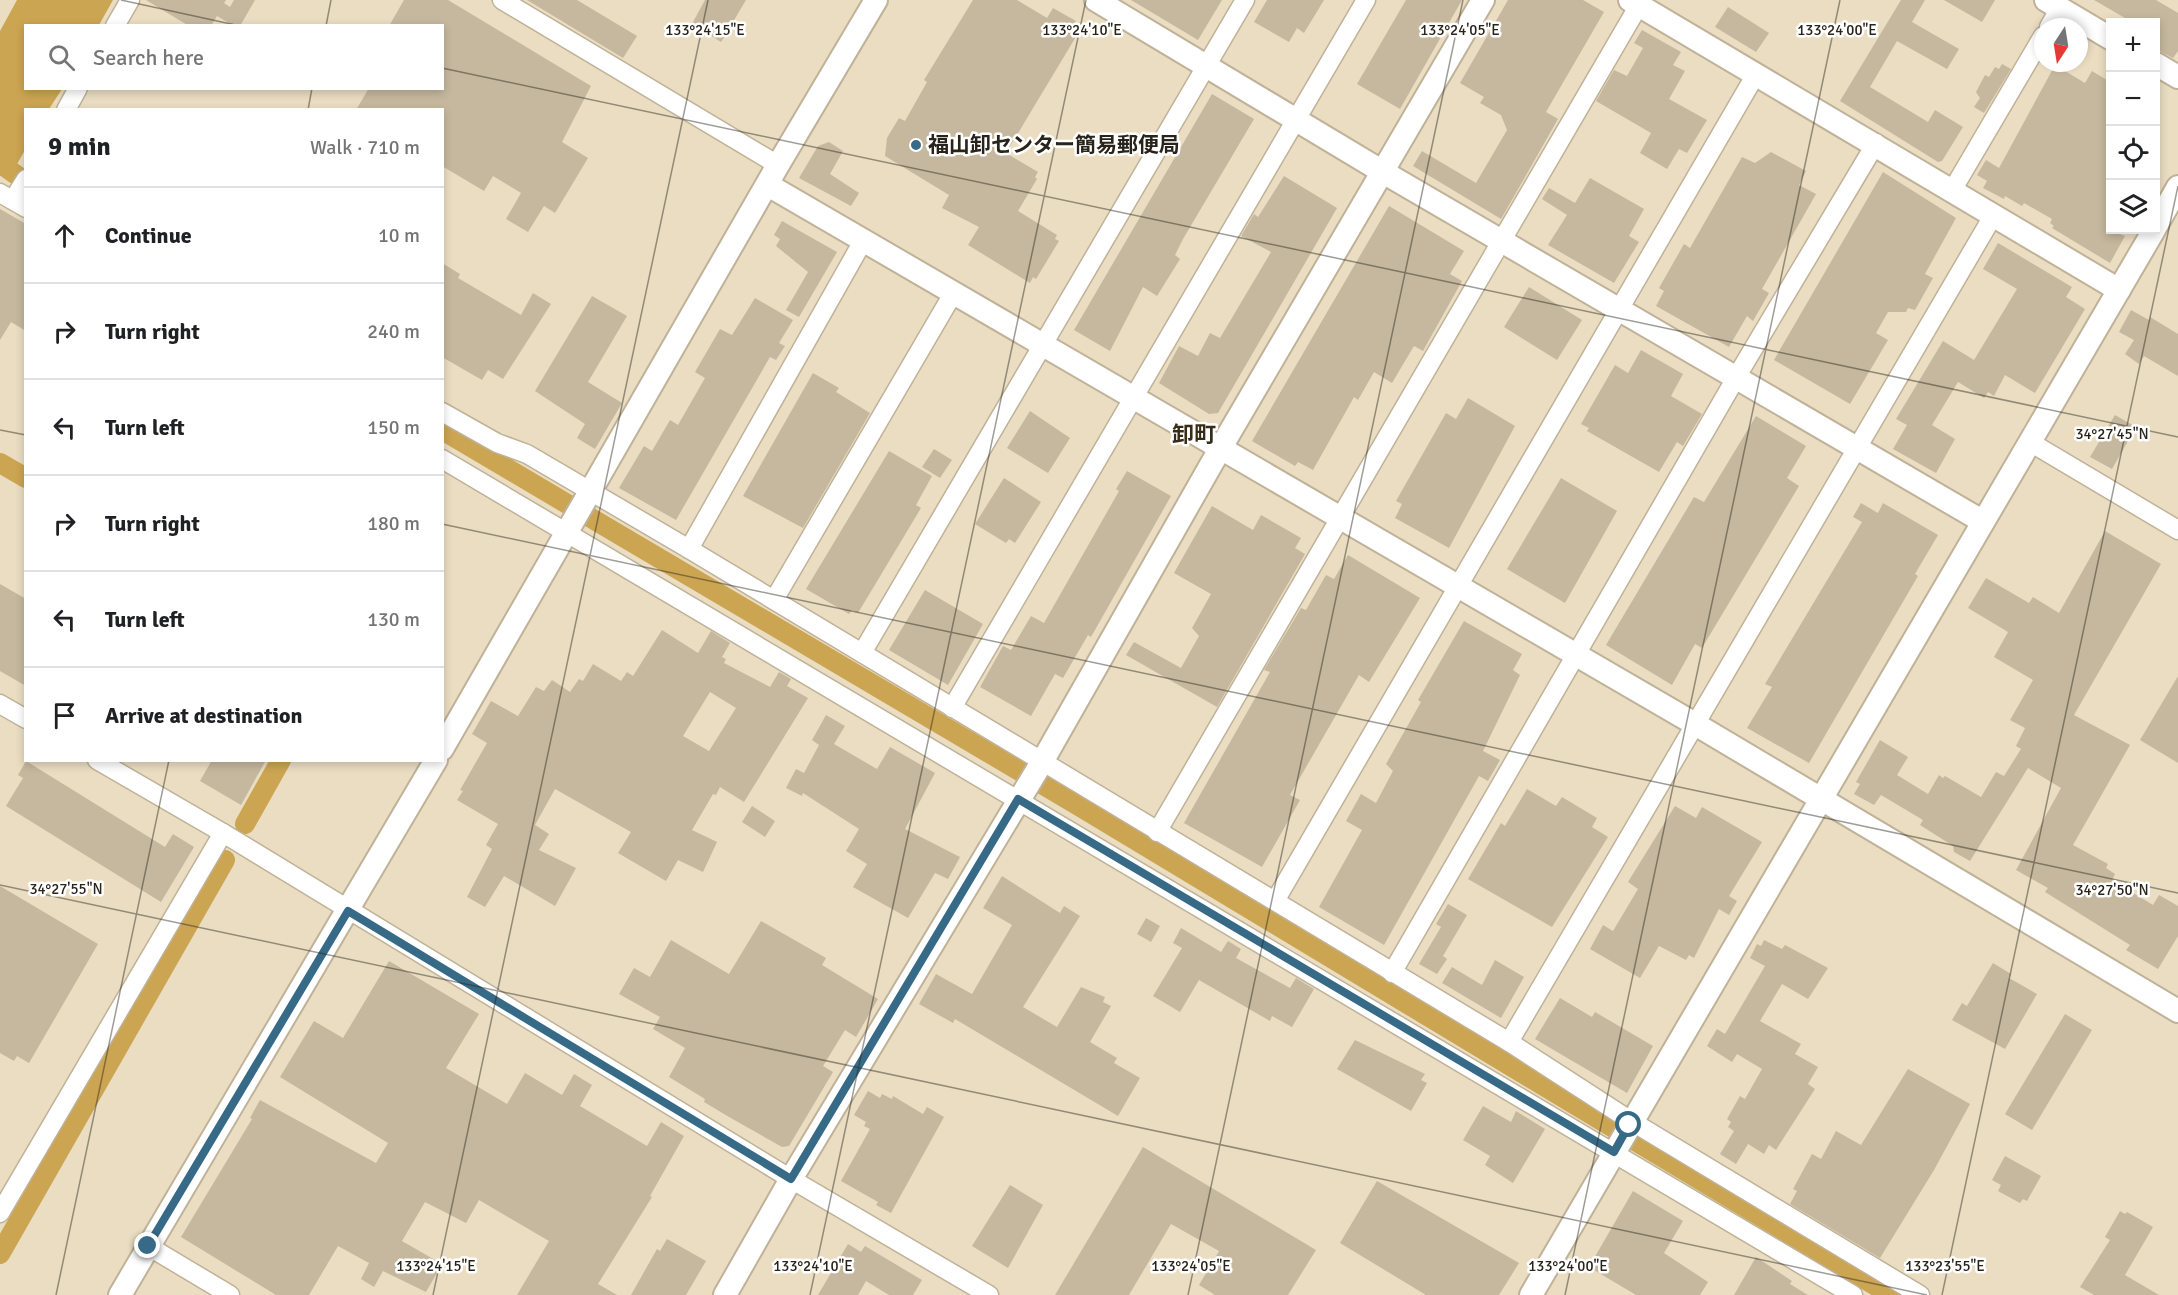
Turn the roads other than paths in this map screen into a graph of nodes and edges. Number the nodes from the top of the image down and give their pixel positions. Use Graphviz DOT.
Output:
graph roads {
  1 [pos="130,0"];
  2 [pos="502,0"];
  3 [pos="876,0"];
  4 [pos="1096,0"];
  5 [pos="1245,0"];
  6 [pos="1366,0"];
  7 [pos="1483,0"];
  8 [pos="1635,3"];
  9 [pos="1121,6"];
  10 [pos="2051,12"];
  11 [pos="116,24"];
  12 [pos="2106,36"];
  13 [pos="2034,51"];
  14 [pos="1207,66"];
  15 [pos="2160,66"];
  16 [pos="1756,74"];
  17 [pos="2178,77"];
  18 [pos="77,90"];
  19 [pos="67,108"];
  20 [pos="1297,120"];
  21 [pos="1876,144"];
  22 [pos="778,165"];
  23 [pos="1383,172"];
  24 [pos="768,185"];
  25 [pos="2178,187"];
  26 [pos="1953,189"];
  27 [pos="1993,216"];
  28 [pos="2160,219"];
  29 [pos="2152,234"];
  30 [pos="1502,240"];
  31 [pos="863,241"];
  32 [pos="2119,290"];
  33 [pos="954,292"];
  34 [pos="1620,309"];
  35 [pos="1042,343"];
  36 [pos="1737,376"];
  37 [pos="1133,396"];
  38 [pos="444,413"];
  39 [pos="2030,442"];
  40 [pos="1857,446"];
  41 [pos="1220,449"];
  42 [pos="444,460"];
  43 [pos="588,496"];
  44 [pos="1341,519"];
  45 [pos="1982,521"];
  46 [pos="570,529"];
  47 [pos="2178,530"];
  48 [pos="689,549"];
  49 [pos="1456,586"];
  50 [pos="774,600"];
  51 [pos="862,652"];
  52 [pos="1575,655"];
  53 [pos="0,704"];
  54 [pos="952,708"];
  55 [pos="24,718"];
  56 [pos="1695,724"];
  57 [pos="444,746"];
  58 [pos="101,762"];
  59 [pos="435,762"];
  60 [pos="1030,780"];
  61 [pos="1820,797"];
  62 [pos="1157,832"];
  63 [pos="223,833"];
  64 [pos="1275,901"];
  65 [pos="348,911"];
  66 [pos="1392,973"];
  67 [pos="2178,1011"];
  68 [pos="1509,1042"];
  69 [pos="1630,1123"];
  70 [pos="1615,1149"];
  71 [pos="791,1179"];
  72 [pos="0,1213"];
  73 [pos="148,1246"];
  74 [pos="120,1295"];
  75 [pos="230,1295"];
  76 [pos="724,1295"];
  77 [pos="988,1295"];
  78 [pos="1530,1295"];
  79 [pos="1853,1295"];
  80 [pos="1920,1295"];
  1 -- 11 [label="street"];
  2 -- 22 [label="street"];
  3 -- 22 [label="street"];
  4 -- 9 [label="street"];
  5 -- 14 [label="street"];
  6 -- 20 [label="street"];
  7 -- 23 [label="street"];
  8 -- 16 [label="street"];
  8 -- 30 [label="street"];
  9 -- 14 [label="street"];
  10 -- 12 [label="street"];
  13 -- 26 [label="street"];
  14 -- 20 [label="street"];
  14 -- 35 [label="street"];
  15 -- 17 [label="street"];
  16 -- 21 [label="street"];
  16 -- 34 [label="street"];
  18 -- 19 [label="street"];
  20 -- 23 [label="street"];
  20 -- 37 [label="street"];
  21 -- 26 [label="street"];
  21 -- 36 [label="street"];
  22 -- 24 [label="street"];
  23 -- 30 [label="street"];
  23 -- 41 [label="street"];
  24 -- 31 [label="street"];
  24 -- 43 [label="street"];
  25 -- 28 [label="street"];
  26 -- 27 [label="street"];
  27 -- 32 [label="street"];
  27 -- 40 [label="street"];
  29 -- 32 [label="street"];
  30 -- 34 [label="street"];
  30 -- 44 [label="street"];
  31 -- 33 [label="street"];
  31 -- 48 [label="street"];
  32 -- 39 [label="street"];
  33 -- 35 [label="street"];
  33 -- 50 [label="street"];
  34 -- 36 [label="street"];
  34 -- 49 [label="street"];
  35 -- 37 [label="street"];
  35 -- 51 [label="street"];
  36 -- 40 [label="street"];
  36 -- 52 [label="street"];
  37 -- 41 [label="street"];
  37 -- 54 [label="street"];
  38 -- 43 [label="street"];
  39 -- 45 [label="street"];
  39 -- 47 [label="street"];
  40 -- 45 [label="street"];
  40 -- 56 [label="street"];
  41 -- 44 [label="street"];
  41 -- 60 [label="street"];
  42 -- 46 [label="street"];
  43 -- 46 [label="street"];
  43 -- 48 [label="street"];
  44 -- 49 [label="street"];
  44 -- 62 [label="street"];
  45 -- 61 [label="street"];
  46 -- 57 [label="street"];
  46 -- 60 [label="street"];
  48 -- 50 [label="street"];
  49 -- 52 [label="street"];
  49 -- 64 [label="street"];
  50 -- 51 [label="street"];
  51 -- 54 [label="street"];
  52 -- 56 [label="street"];
  52 -- 66 [label="street"];
  53 -- 55 [label="street"];
  54 -- 60 [label="street"];
  56 -- 61 [label="street"];
  56 -- 68 [label="street"];
  58 -- 63 [label="street"];
  59 -- 65 [label="street"];
  60 -- 62 [label="street"];
  60 -- 70 [label="street"];
  60 -- 71 [label="street"];
  61 -- 67 [label="street"];
  61 -- 69 [label="street"];
  62 -- 64 [label="street"];
  63 -- 65 [label="street"];
  63 -- 72 [label="street"];
  64 -- 66 [label="street"];
  65 -- 71 [label="street"];
  65 -- 73 [label="street"];
  66 -- 68 [label="street"];
  68 -- 69 [label="street"];
  69 -- 70 [label="street"];
  69 -- 80 [label="street"];
  70 -- 78 [label="street"];
  70 -- 79 [label="street"];
  71 -- 76 [label="street"];
  71 -- 77 [label="street"];
  73 -- 74 [label="street"];
  73 -- 75 [label="street"];
}
